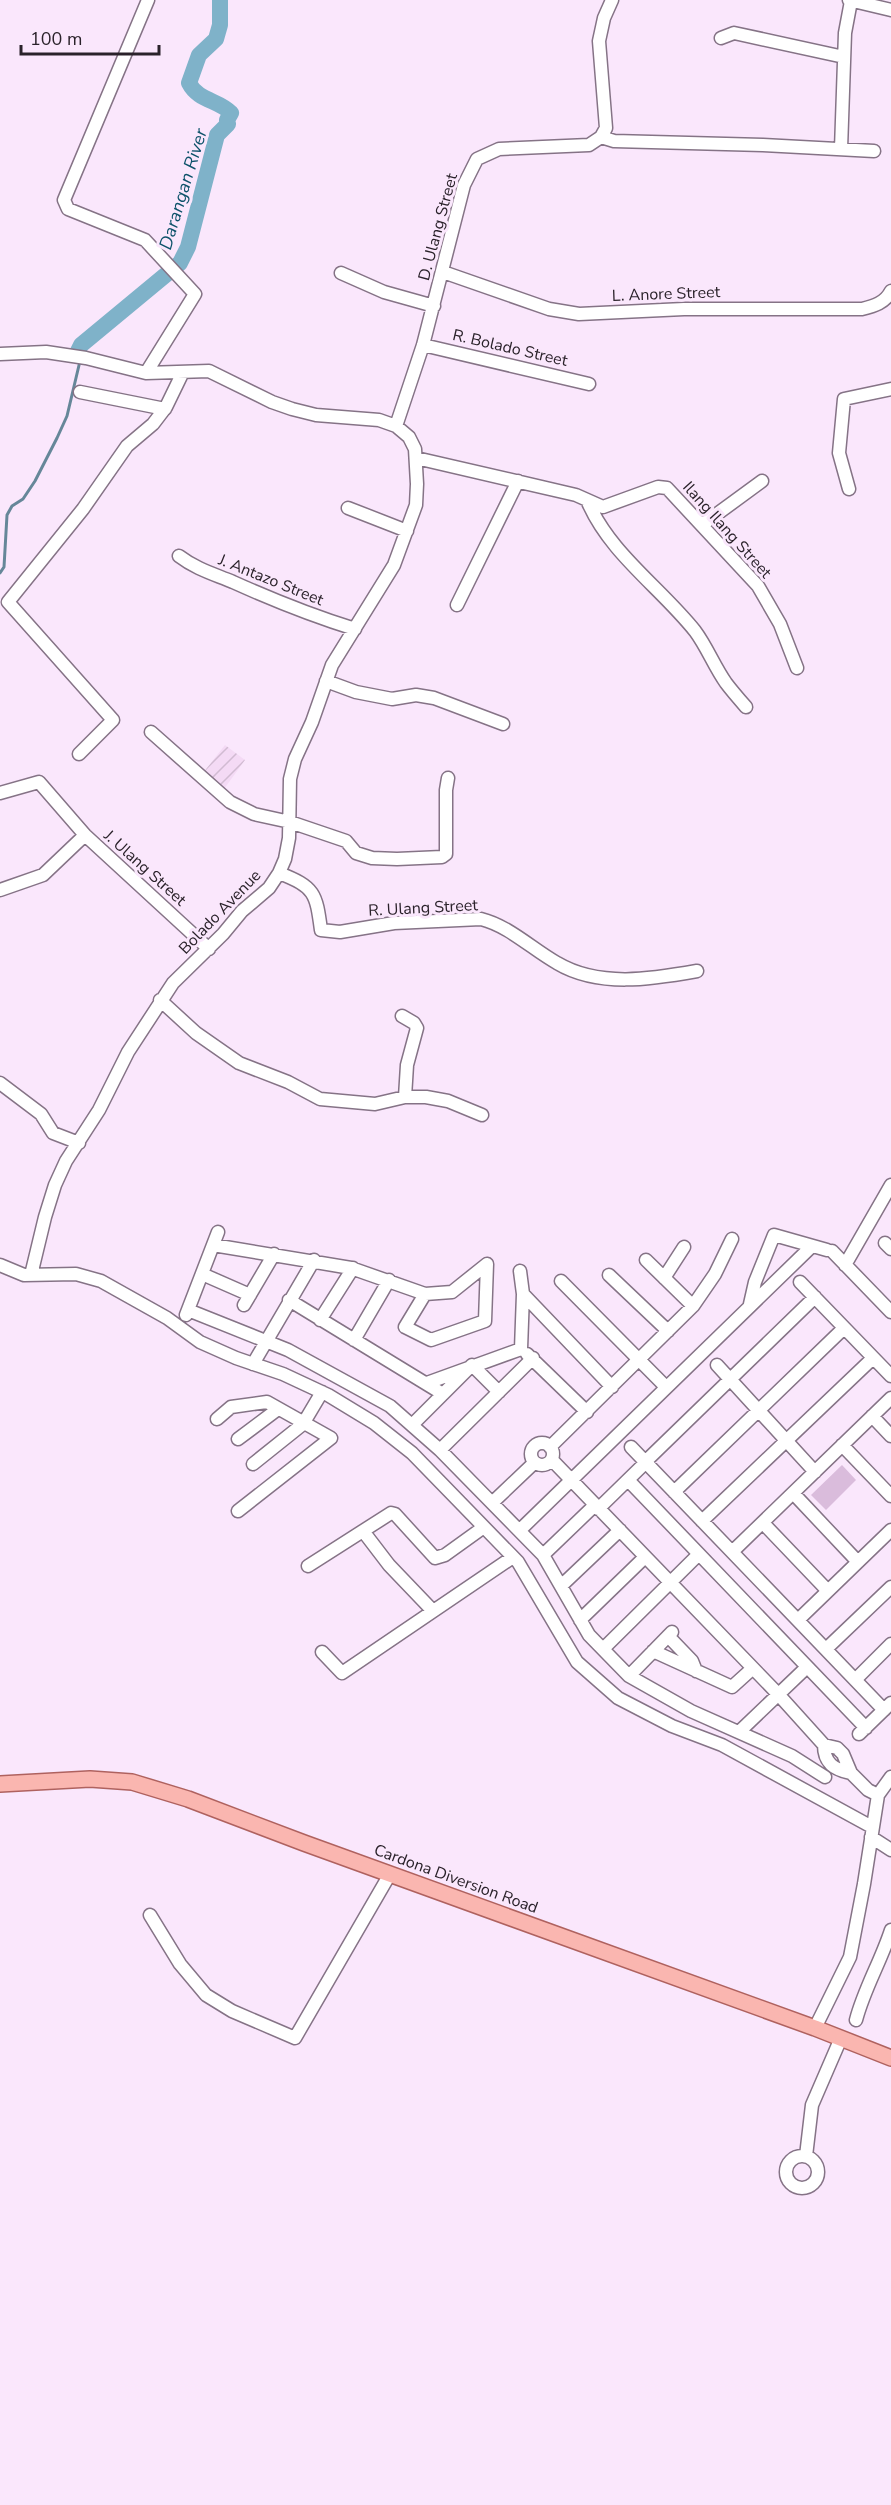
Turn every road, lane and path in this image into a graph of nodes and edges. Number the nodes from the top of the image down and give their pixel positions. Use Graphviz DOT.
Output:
graph roads {
  1 [pos="148,0"];
  2 [pos="612,0"];
  3 [pos="850,0"];
  4 [pos="891,10"];
  5 [pos="721,38"];
  6 [pos="844,57"];
  7 [pos="601,137"];
  8 [pos="841,149"];
  9 [pos="874,151"];
  10 [pos="443,272"];
  11 [pos="341,273"];
  12 [pos="890,299"];
  13 [pos="434,306"];
  14 [pos="423,345"];
  15 [pos="0,354"];
  16 [pos="183,372"];
  17 [pos="146,373"];
  18 [pos="590,384"];
  19 [pos="891,389"];
  20 [pos="80,392"];
  21 [pos="165,409"];
  22 [pos="396,426"];
  23 [pos="416,458"];
  24 [pos="518,481"];
  25 [pos="762,481"];
  26 [pos="849,489"];
  27 [pos="587,500"];
  28 [pos="348,508"];
  29 [pos="702,525"];
  30 [pos="407,531"];
  31 [pos="179,556"];
  32 [pos="457,605"];
  33 [pos="355,629"];
  34 [pos="797,668"];
  35 [pos="326,681"];
  36 [pos="746,707"];
  37 [pos="503,724"];
  38 [pos="151,732"];
  39 [pos="80,754"];
  40 [pos="448,778"];
  41 [pos="0,793"];
  42 [pos="290,822"];
  43 [pos="85,835"];
  44 [pos="279,873"];
  45 [pos="0,890"];
  46 [pos="210,949"];
  47 [pos="697,971"];
  48 [pos="160,1000"];
  49 [pos="402,1016"];
  50 [pos="0,1083"];
  51 [pos="405,1097"];
  52 [pos="482,1115"];
  53 [pos="79,1143"];
  54 [pos="891,1185"];
  55 [pos="218,1233"];
  56 [pos="732,1239"];
  57 [pos="213,1245"];
  58 [pos="812,1246"];
  59 [pos="684,1247"];
  60 [pos="274,1254"];
  61 [pos="314,1260"];
  62 [pos="646,1260"];
  63 [pos="0,1265"];
  64 [pos="845,1265"];
  65 [pos="353,1268"];
  66 [pos="520,1271"];
  67 [pos="202,1274"];
  68 [pos="31,1275"];
  69 [pos="609,1275"];
  70 [pos="664,1278"];
  71 [pos="389,1280"];
  72 [pos="561,1281"];
  73 [pos="486,1282"];
  74 [pos="800,1282"];
  75 [pos="452,1292"];
  76 [pos="425,1294"];
  77 [pos="524,1294"];
  78 [pos="815,1297"];
  79 [pos="289,1300"];
  80 [pos="693,1306"];
  81 [pos="750,1306"];
  82 [pos="891,1312"];
  83 [pos="320,1320"];
  84 [pos="844,1328"];
  85 [pos="668,1331"];
  86 [pos="354,1340"];
  87 [pos="265,1341"];
  88 [pos="521,1349"];
  89 [pos="533,1358"];
  90 [pos="873,1358"];
  91 [pos="639,1360"];
  92 [pos="253,1364"];
  93 [pos="472,1365"];
  94 [pos="717,1365"];
  95 [pos="891,1376"];
  96 [pos="730,1380"];
  97 [pos="427,1383"];
  98 [pos="612,1387"];
  99 [pos="666,1387"];
  100 [pos="322,1392"];
  101 [pos="499,1392"];
  102 [pos="443,1394"];
  103 [pos="891,1398"];
  104 [pos="278,1409"];
  105 [pos="759,1410"];
  106 [pos="587,1412"];
  107 [pos="872,1416"];
  108 [pos="217,1419"];
  109 [pos="303,1424"];
  110 [pos="412,1425"];
  111 [pos="891,1436"];
  112 [pos="238,1439"];
  113 [pos="787,1439"];
  114 [pos="842,1446"];
  115 [pos="550,1447"];
  116 [pos="631,1447"];
  117 [pos="440,1450"];
  118 [pos="552,1460"];
  119 [pos="534,1463"];
  120 [pos="253,1464"];
  121 [pos="643,1465"];
  122 [pos="815,1472"];
  123 [pos="571,1480"];
  124 [pos="628,1480"];
  125 [pos="674,1492"];
  126 [pos="793,1493"];
  127 [pos="891,1496"];
  128 [pos="492,1503"];
  129 [pos="597,1507"];
  130 [pos="238,1511"];
  131 [pos="702,1521"];
  132 [pos="763,1523"];
  133 [pos="484,1527"];
  134 [pos="520,1530"];
  135 [pos="620,1530"];
  136 [pos="363,1531"];
  137 [pos="889,1536"];
  138 [pos="732,1552"];
  139 [pos="699,1554"];
  140 [pos="543,1555"];
  141 [pos="513,1557"];
  142 [pos="645,1557"];
  143 [pos="858,1562"];
  144 [pos="308,1566"];
  145 [pos="670,1583"];
  146 [pos="561,1586"];
  147 [pos="891,1587"];
  148 [pos="828,1591"];
  149 [pos="433,1611"];
  150 [pos="580,1620"];
  151 [pos="798,1620"];
  152 [pos="891,1644"];
  153 [pos="603,1649"];
  154 [pos="826,1650"];
  155 [pos="653,1651"];
  156 [pos="322,1652"];
  157 [pos="807,1667"];
  158 [pos="753,1668"];
  159 [pos="696,1671"];
  160 [pos="630,1676"];
  161 [pos="855,1680"];
  162 [pos="778,1694"];
  163 [pos="888,1706"];
  164 [pos="740,1731"];
  165 [pos="825,1777"];
  166 [pos="891,1777"];
  167 [pos="0,1784"];
  168 [pos="878,1795"];
  169 [pos="871,1832"];
  170 [pos="891,1850"];
  171 [pos="390,1874"];
  172 [pos="150,1915"];
  173 [pos="891,1930"];
  174 [pos="856,2020"];
  175 [pos="816,2028"];
  176 [pos="842,2038"];
  177 [pos="891,2058"];
  178 [pos="806,2156"];
  1 -- 17 [label="street"];
  2 -- 7 [label="street"];
  3 -- 4 [label="street"];
  3 -- 6 [label="street"];
  5 -- 6 [label="street"];
  6 -- 8 [label="street"];
  7 -- 8 [label="street"];
  7 -- 10 [label="street, D. Ulang Street"];
  8 -- 9 [label="street"];
  10 -- 12 [label="street, L. Anore Street"];
  10 -- 13 [label="street, D. Ulang Street"];
  11 -- 13 [label="street"];
  13 -- 14 [label="street, D. Ulang Street"];
  14 -- 18 [label="street, R. Bolado Street"];
  14 -- 22 [label="street, D. Ulang Street"];
  15 -- 17 [label="street"];
  16 -- 17 [label="street"];
  16 -- 21 [label="street"];
  16 -- 22 [label="street"];
  19 -- 26 [label="street"];
  20 -- 21 [label="street"];
  21 -- 39 [label="street"];
  22 -- 23 [label="street, Bolado Avenue"];
  23 -- 24 [label="street, Ilang Ilang Street"];
  23 -- 30 [label="street, Bolado Avenue"];
  24 -- 27 [label="street, Ilang Ilang Street"];
  24 -- 32 [label="street"];
  25 -- 29 [label="street"];
  27 -- 29 [label="street, Ilang Ilang Street"];
  27 -- 36 [label="street"];
  28 -- 30 [label="street"];
  29 -- 34 [label="street, Ilang Ilang Street"];
  30 -- 33 [label="street, Bolado Avenue"];
  31 -- 33 [label="street, J. Antazo Street"];
  33 -- 35 [label="street, Bolado Avenue"];
  35 -- 37 [label="street"];
  35 -- 42 [label="street, Bolado Avenue"];
  38 -- 42 [label="street"];
  40 -- 42 [label="street"];
  41 -- 43 [label="street, J. Ulang Street"];
  42 -- 44 [label="street, Bolado Avenue"];
  43 -- 45 [label="street"];
  43 -- 46 [label="street, J. Ulang Street"];
  44 -- 46 [label="street, Bolado Avenue"];
  44 -- 47 [label="street, R. Ulang Street"];
  46 -- 48 [label="street, Bolado Avenue"];
  48 -- 51 [label="street"];
  48 -- 53 [label="street, Bolado Avenue"];
  49 -- 51 [label="street"];
  50 -- 53 [label="street"];
  51 -- 52 [label="street"];
  53 -- 68 [label="street, Bolado Avenue"];
  54 -- 64 [label="street"];
  55 -- 57 [label="street"];
  56 -- 80 [label="street"];
  57 -- 60 [label="street"];
  57 -- 67 [label="street"];
  58 -- 64 [label="street"];
  58 -- 81 [label="street"];
  58 -- 81 [label="street"];
  59 -- 70 [label="street"];
  60 -- 61 [label="street"];
  60 -- 67 [label="street"];
  61 -- 65 [label="street"];
  61 -- 79 [label="street"];
  62 -- 70 [label="street"];
  63 -- 68 [label="street"];
  64 -- 82 [label="street"];
  65 -- 71 [label="street"];
  65 -- 83 [label="street"];
  66 -- 77 [label="street"];
  67 -- 87 [label="street"];
  68 -- 92 [label="street"];
  69 -- 85 [label="street"];
  70 -- 80 [label="street"];
  71 -- 76 [label="street"];
  71 -- 86 [label="street"];
  72 -- 91 [label="street"];
  73 -- 75 [label="street"];
  73 -- 75 [label="street"];
  73 -- 76 [label="street"];
  74 -- 78 [label="street"];
  75 -- 76 [label="street"];
  77 -- 88 [label="street"];
  77 -- 98 [label="street"];
  78 -- 84 [label="street"];
  78 -- 96 [label="street"];
  79 -- 83 [label="street"];
  79 -- 87 [label="street"];
  80 -- 85 [label="street"];
  81 -- 99 [label="street"];
  83 -- 86 [label="street"];
  84 -- 90 [label="street"];
  84 -- 105 [label="street"];
  85 -- 91 [label="street"];
  86 -- 97 [label="street"];
  87 -- 92 [label="street"];
  87 -- 110 [label="street"];
  88 -- 89 [label="street"];
  88 -- 93 [label="street"];
  89 -- 101 [label="street"];
  89 -- 106 [label="street"];
  90 -- 95 [label="street"];
  90 -- 113 [label="street"];
  91 -- 98 [label="street"];
  91 -- 99 [label="street"];
  92 -- 100 [label="street"];
  93 -- 97 [label="street"];
  93 -- 101 [label="street"];
  93 -- 102 [label="street"];
  94 -- 96 [label="street"];
  96 -- 105 [label="street"];
  96 -- 121 [label="street"];
  97 -- 102 [label="street"];
  98 -- 106 [label="street"];
  99 -- 123 [label="street"];
  100 -- 109 [label="street"];
  100 -- 133 [label="street"];
  101 -- 117 [label="street"];
  102 -- 110 [label="street"];
  103 -- 107 [label="street"];
  104 -- 108 [label="street"];
  104 -- 109 [label="street"];
  104 -- 112 [label="street"];
  105 -- 113 [label="street"];
  105 -- 125 [label="street"];
  106 -- 115 [label="street"];
  107 -- 111 [label="street"];
  107 -- 114 [label="street"];
  109 -- 120 [label="street"];
  109 -- 130 [label="street"];
  110 -- 117 [label="street"];
  113 -- 122 [label="street"];
  113 -- 131 [label="street"];
  114 -- 122 [label="street"];
  114 -- 127 [label="street"];
  115 -- 118 [label="street"];
  115 -- 119 [label="street"];
  116 -- 121 [label="street"];
  117 -- 128 [label="street"];
  118 -- 119 [label="street"];
  118 -- 123 [label="street"];
  119 -- 128 [label="street"];
  121 -- 124 [label="street"];
  121 -- 125 [label="street"];
  122 -- 126 [label="street"];
  123 -- 129 [label="street"];
  123 -- 134 [label="street"];
  124 -- 129 [label="street"];
  124 -- 139 [label="street"];
  125 -- 131 [label="street"];
  126 -- 132 [label="street"];
  126 -- 143 [label="street"];
  128 -- 134 [label="street"];
  129 -- 135 [label="street"];
  129 -- 140 [label="street"];
  131 -- 138 [label="street"];
  132 -- 138 [label="street"];
  132 -- 148 [label="street"];
  133 -- 136 [label="street"];
  133 -- 141 [label="street"];
  134 -- 140 [label="street"];
  135 -- 142 [label="street"];
  135 -- 146 [label="street"];
  136 -- 144 [label="street"];
  136 -- 149 [label="street"];
  137 -- 143 [label="street"];
  138 -- 151 [label="street"];
  139 -- 145 [label="street"];
  139 -- 157 [label="street"];
  140 -- 146 [label="street"];
  141 -- 149 [label="street"];
  141 -- 169 [label="street"];
  142 -- 145 [label="street"];
  142 -- 150 [label="street"];
  143 -- 148 [label="street"];
  145 -- 153 [label="street"];
  145 -- 158 [label="street"];
  146 -- 150 [label="street"];
  147 -- 154 [label="street"];
  148 -- 151 [label="street"];
  149 -- 156 [label="street"];
  150 -- 153 [label="street"];
  151 -- 154 [label="street"];
  152 -- 161 [label="street"];
  153 -- 160 [label="street"];
  154 -- 161 [label="street"];
  155 -- 159 [label="street"];
  155 -- 159 [label="street"];
  155 -- 160 [label="street"];
  157 -- 162 [label="street"];
  157 -- 163 [label="street"];
  158 -- 159 [label="street"];
  158 -- 162 [label="street"];
  160 -- 164 [label="street"];
  161 -- 163 [label="street"];
  162 -- 164 [label="street"];
  162 -- 168 [label="street"];
  164 -- 165 [label="street"];
  166 -- 168 [label="street"];
  167 -- 171 [label="main road, Cardona Diversion Road"];
  168 -- 169 [label="street"];
  169 -- 170 [label="street"];
  169 -- 175 [label="street"];
  171 -- 172 [label="street"];
  171 -- 175 [label="main road, Cardona Diversion Road"];
  173 -- 174 [label="street"];
  175 -- 176 [label="main road, Cardona Diversion Road"];
  176 -- 177 [label="main road, Cardona Diversion Road"];
  176 -- 178 [label="street"];
}
